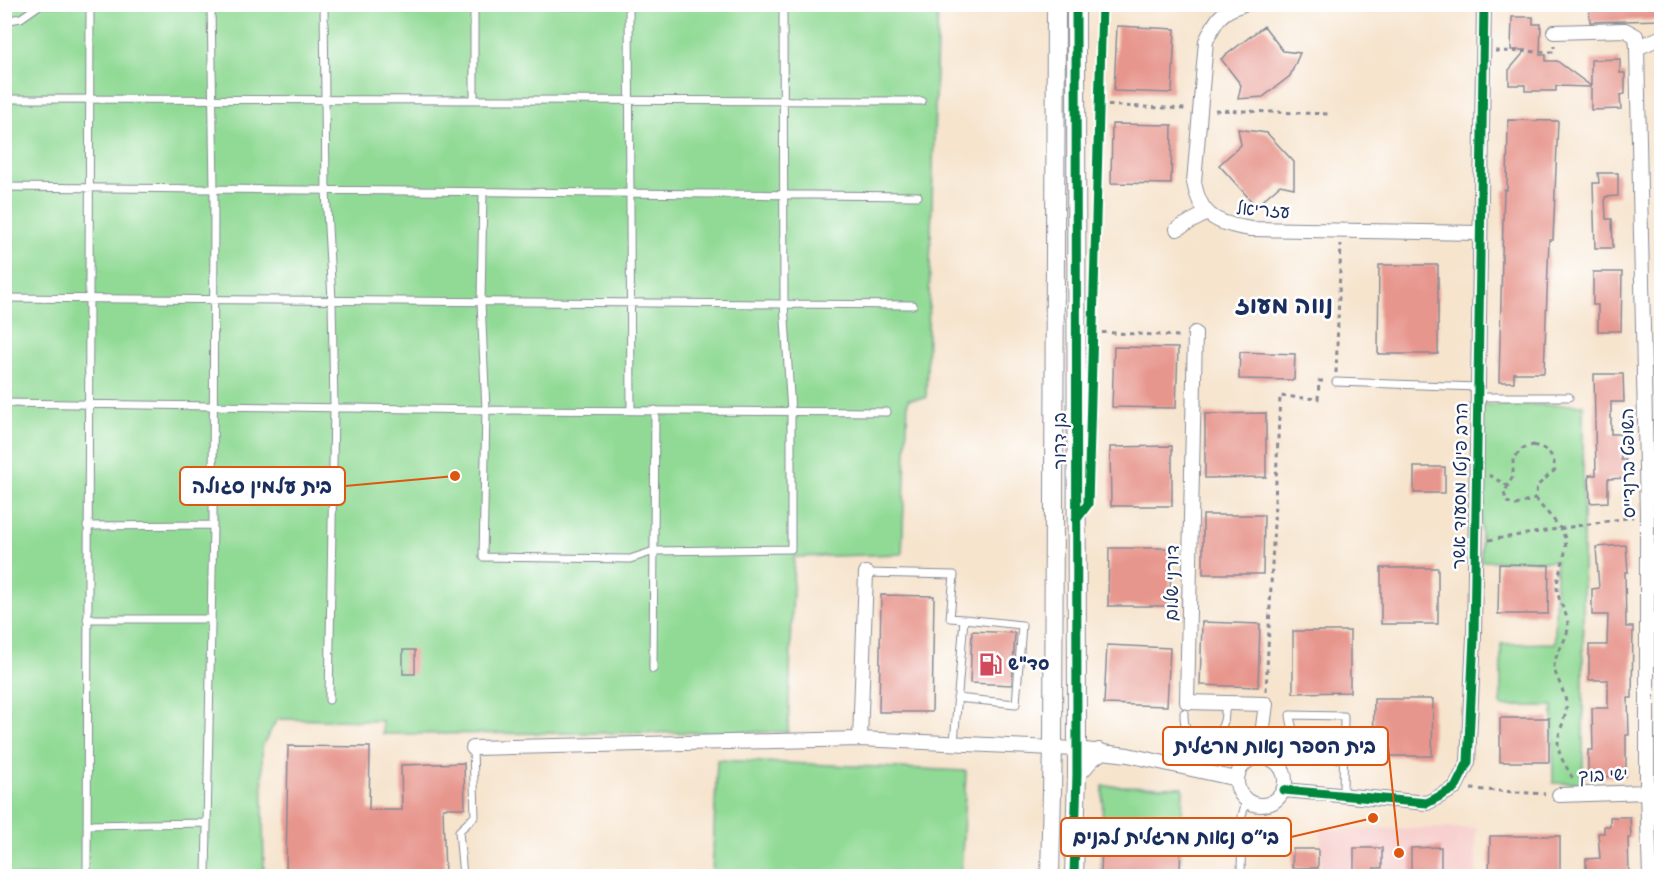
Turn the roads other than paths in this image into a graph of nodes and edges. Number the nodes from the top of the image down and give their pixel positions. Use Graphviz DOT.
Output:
graph roads {
  1 [pos="41,4"];
  2 [pos="90,4"];
  3 [pos="211,4"];
  4 [pos="324,4"];
  5 [pos="474,4"];
  6 [pos="628,4"];
  7 [pos="783,4"];
  8 [pos="1056,4"];
  9 [pos="1076,4"];
  10 [pos="1244,4"];
  11 [pos="1484,4"];
  12 [pos="4,21"];
  13 [pos="1554,32"];
  14 [pos="1662,37"];
  15 [pos="1637,48"];
  16 [pos="4,99"];
  17 [pos="89,99"];
  18 [pos="211,99"];
  19 [pos="325,99"];
  20 [pos="474,99"];
  21 [pos="629,99"];
  22 [pos="783,99"];
  23 [pos="922,100"];
  24 [pos="4,187"];
  25 [pos="89,188"];
  26 [pos="214,190"];
  27 [pos="326,190"];
  28 [pos="483,192"];
  29 [pos="630,194"];
  30 [pos="783,195"];
  31 [pos="918,196"];
  32 [pos="1207,213"];
  33 [pos="1178,229"];
  34 [pos="1480,233"];
  35 [pos="4,298"];
  36 [pos="88,298"];
  37 [pos="212,300"];
  38 [pos="332,300"];
  39 [pos="482,302"];
  40 [pos="630,303"];
  41 [pos="784,304"];
  42 [pos="913,305"];
  43 [pos="1195,335"];
  44 [pos="1336,382"];
  45 [pos="1477,392"];
  46 [pos="1569,397"];
  47 [pos="4,403"];
  48 [pos="87,404"];
  49 [pos="214,405"];
  50 [pos="334,408"];
  51 [pos="486,410"];
  52 [pos="631,410"];
  53 [pos="655,410"];
  54 [pos="791,412"];
  55 [pos="887,412"];
  56 [pos="1662,514"];
  57 [pos="1647,515"];
  58 [pos="213,525"];
  59 [pos="87,526"];
  60 [pos="654,551"];
  61 [pos="866,573"];
  62 [pos="87,619"];
  63 [pos="211,619"];
  64 [pos="964,620"];
  65 [pos="653,669"];
  66 [pos="957,698"];
  67 [pos="329,700"];
  68 [pos="1226,703"];
  69 [pos="1184,713"];
  70 [pos="860,739"];
  71 [pos="954,743"];
  72 [pos="1053,747"];
  73 [pos="473,748"];
  74 [pos="1076,750"];
  75 [pos="1099,752"];
  76 [pos="1259,757"];
  77 [pos="1344,759"];
  78 [pos="1077,774"];
  79 [pos="1237,779"];
  80 [pos="1284,790"];
  81 [pos="1647,792"];
  82 [pos="1343,795"];
  83 [pos="1559,795"];
  84 [pos="1246,801"];
  85 [pos="207,823"];
  86 [pos="87,825"];
  87 [pos="87,876"];
  88 [pos="206,876"];
  89 [pos="463,876"];
  90 [pos="1050,876"];
  91 [pos="1074,876"];
  92 [pos="1241,876"];
  93 [pos="1650,876"];
  1 -- 12 [label="lane"];
  2 -- 17 [label="lane"];
  3 -- 18 [label="lane"];
  4 -- 19 [label="lane"];
  5 -- 20 [label="lane"];
  6 -- 21 [label="lane"];
  7 -- 22 [label="lane"];
  8 -- 72 [label="street, בן דרור"];
  9 -- 74 [label="street, בן דרור"];
  10 -- 32 [label="street"];
  11 -- 34 [label="street, הרב פינטו מסעוד אשר"];
  13 -- 15 [label="street"];
  14 -- 15 [label="street"];
  15 -- 57 [label="street, השופט ברנדייס"];
  16 -- 17 [label="lane"];
  17 -- 18 [label="lane"];
  17 -- 25 [label="lane"];
  18 -- 19 [label="lane"];
  18 -- 26 [label="lane"];
  19 -- 20 [label="lane"];
  19 -- 27 [label="lane"];
  20 -- 21 [label="lane"];
  21 -- 22 [label="lane"];
  21 -- 29 [label="lane"];
  22 -- 23 [label="lane"];
  22 -- 30 [label="lane"];
  24 -- 25 [label="lane"];
  25 -- 26 [label="lane"];
  25 -- 36 [label="lane"];
  26 -- 27 [label="lane"];
  26 -- 37 [label="lane"];
  27 -- 28 [label="lane"];
  27 -- 38 [label="lane"];
  28 -- 29 [label="lane"];
  28 -- 39 [label="lane"];
  29 -- 30 [label="lane"];
  29 -- 40 [label="lane"];
  30 -- 31 [label="lane"];
  30 -- 41 [label="lane"];
  32 -- 33 [label="street"];
  32 -- 34 [label="street, עזריאל"];
  34 -- 45 [label="street, הרב פינטו מסעוד אשר"];
  35 -- 36 [label="lane"];
  36 -- 37 [label="lane"];
  36 -- 48 [label="lane"];
  37 -- 38 [label="lane"];
  37 -- 49 [label="lane"];
  38 -- 39 [label="lane"];
  38 -- 50 [label="lane"];
  39 -- 40 [label="lane"];
  39 -- 51 [label="lane"];
  40 -- 41 [label="lane"];
  40 -- 52 [label="lane"];
  41 -- 42 [label="lane"];
  41 -- 54 [label="lane"];
  43 -- 68 [label="street, דורני שלום"];
  44 -- 45 [label="lane"];
  45 -- 46 [label="lane"];
  45 -- 82 [label="street, הרב פינטו מסעוד אשר"];
  47 -- 48 [label="lane"];
  48 -- 49 [label="lane"];
  48 -- 59 [label="lane"];
  49 -- 50 [label="lane"];
  49 -- 58 [label="lane"];
  50 -- 51 [label="lane"];
  50 -- 67 [label="lane"];
  51 -- 52 [label="lane"];
  51 -- 60 [label="lane"];
  52 -- 53 [label="lane"];
  53 -- 54 [label="lane"];
  53 -- 60 [label="lane"];
  54 -- 55 [label="lane"];
  54 -- 60 [label="lane"];
  56 -- 57 [label="street"];
  57 -- 81 [label="street, השופט ברנדייס"];
  58 -- 59 [label="lane"];
  58 -- 63 [label="lane"];
  59 -- 62 [label="lane"];
  60 -- 65 [label="lane"];
  61 -- 64 [label="lane"];
  61 -- 70 [label="street"];
  62 -- 63 [label="lane"];
  62 -- 86 [label="lane"];
  63 -- 85 [label="lane"];
  64 -- 66 [label="lane"];
  64 -- 66 [label="lane"];
  66 -- 71 [label="lane"];
  68 -- 69 [label="lane"];
  68 -- 76 [label="street, דורני שלום"];
  70 -- 71 [label="street"];
  70 -- 73 [label="street"];
  71 -- 72 [label="street"];
  72 -- 74 [label="street"];
  72 -- 90 [label="street, בן דרור"];
  73 -- 89 [label="lane"];
  74 -- 75 [label="street"];
  74 -- 78 [label="street, בן דרור"];
  75 -- 78 [label="street"];
  75 -- 79 [label="street"];
  76 -- 79 [label="street"];
  76 -- 80 [label="street"];
  77 -- 77 [label="lane"];
  77 -- 82 [label="lane"];
  78 -- 91 [label="street, בן דרור"];
  79 -- 84 [label="street"];
  80 -- 82 [label="street"];
  80 -- 84 [label="street"];
  81 -- 83 [label="street, ישי בוך"];
  81 -- 93 [label="street, השופט ברנדייס"];
  84 -- 92 [label="lane"];
  85 -- 86 [label="lane"];
  85 -- 88 [label="lane"];
  86 -- 87 [label="lane"];
}
